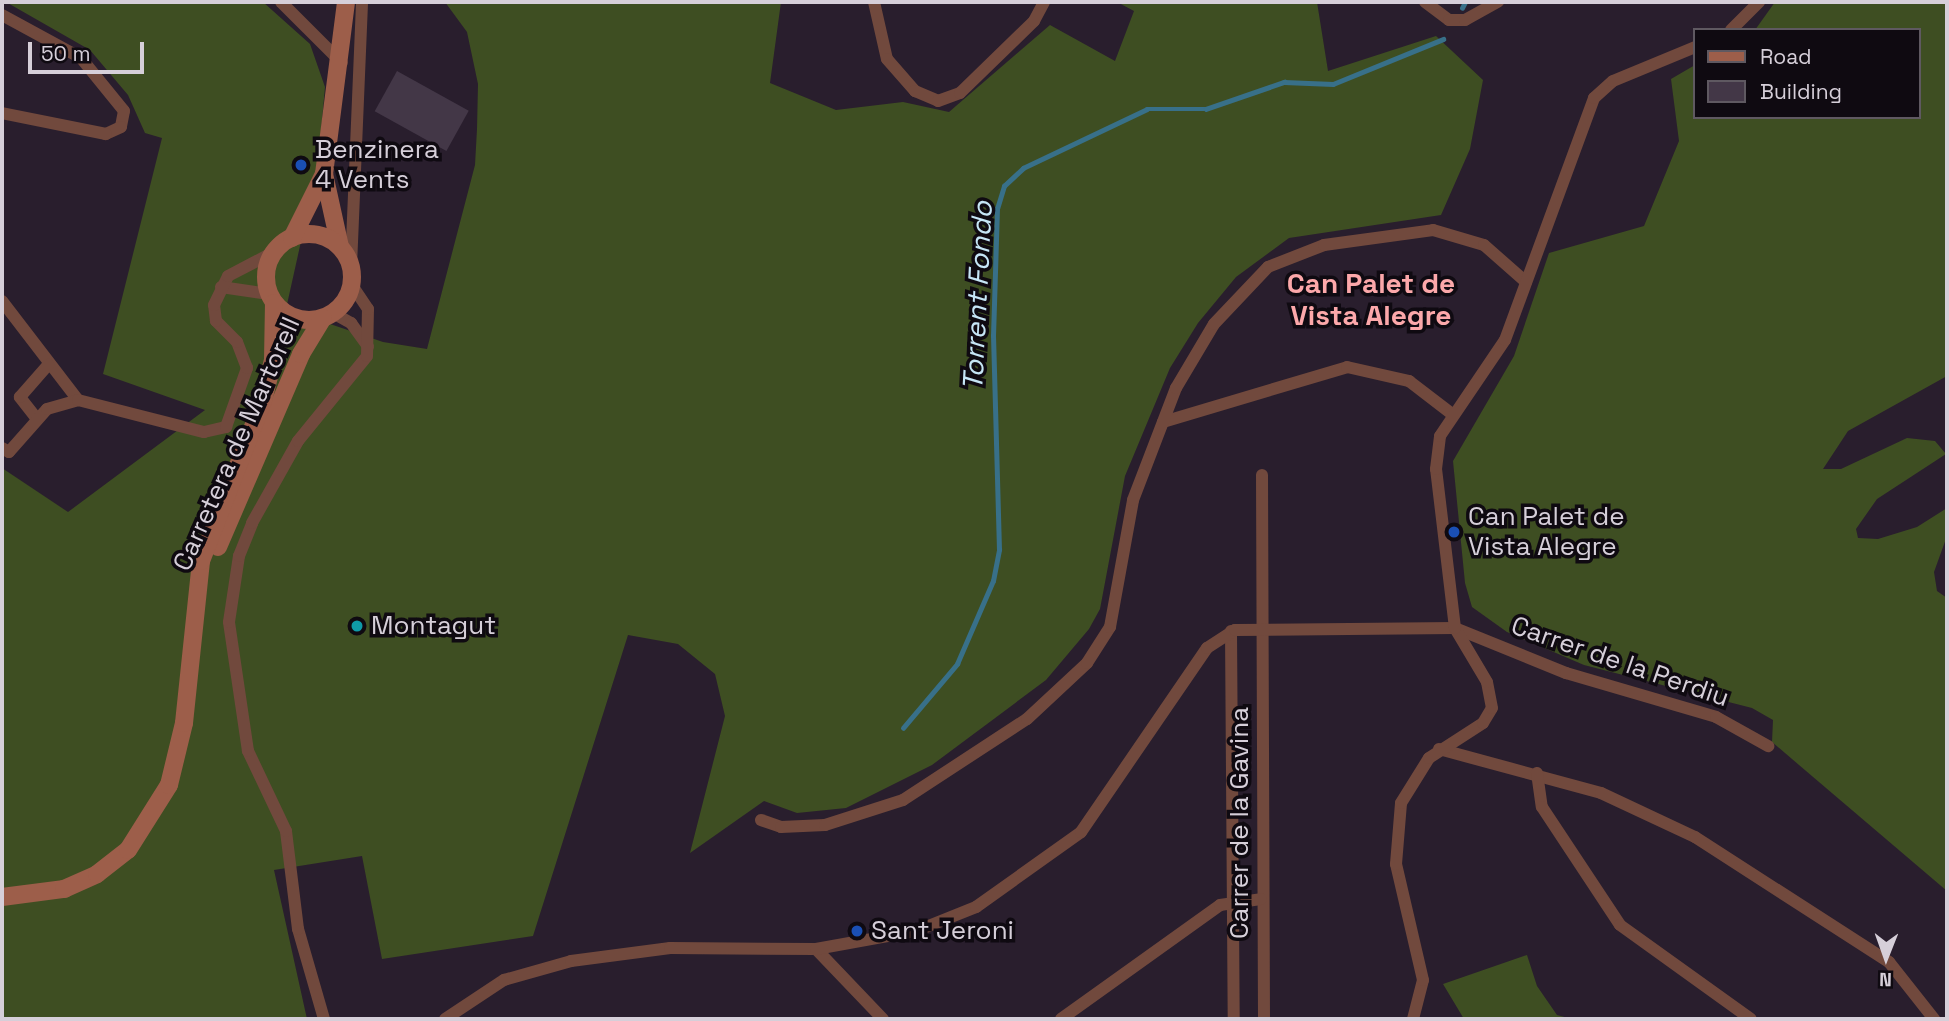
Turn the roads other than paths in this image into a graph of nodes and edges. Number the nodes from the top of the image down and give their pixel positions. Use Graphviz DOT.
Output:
graph roads {
  1 [pos="281,2"];
  2 [pos="346,2"];
  3 [pos="362,2"];
  4 [pos="874,2"];
  5 [pos="1044,2"];
  6 [pos="1425,2"];
  7 [pos="1498,2"];
  8 [pos="1759,2"];
  9 [pos="2,15"];
  10 [pos="1733,28"];
  11 [pos="1694,47"];
  12 [pos="342,63"];
  13 [pos="2,113"];
  14 [pos="324,174"];
  15 [pos="292,238"];
  16 [pos="340,247"];
  17 [pos="274,252"];
  18 [pos="351,266"];
  19 [pos="1526,282"];
  20 [pos="351,284"];
  21 [pos="221,286"];
  22 [pos="272,299"];
  23 [pos="2,301"];
  24 [pos="328,315"];
  25 [pos="368,346"];
  26 [pos="48,365"];
  27 [pos="78,400"];
  28 [pos="1452,414"];
  29 [pos="37,419"];
  30 [pos="1163,422"];
  31 [pos="2,448"];
  32 [pos="1262,475"];
  33 [pos="200,592"];
  34 [pos="1263,626"];
  35 [pos="1455,628"];
  36 [pos="1231,631"];
  37 [pos="1768,746"];
  38 [pos="1439,749"];
  39 [pos="1537,774"];
  40 [pos="761,820"];
  41 [pos="2,897"];
  42 [pos="1233,900"];
  43 [pos="1261,900"];
  44 [pos="816,949"];
  45 [pos="324,1019"];
  46 [pos="445,1019"];
  47 [pos="883,1019"];
  48 [pos="1061,1019"];
  49 [pos="1234,1019"];
  50 [pos="1264,1019"];
  51 [pos="1413,1019"];
  52 [pos="1751,1019"];
  53 [pos="1934,1019"];
  1 -- 12 [label="street"];
  2 -- 12 [label="main road"];
  3 -- 18 [label="street"];
  4 -- 5 [label="street"];
  6 -- 7 [label="street"];
  8 -- 10 [label="street"];
  9 -- 13 [label="street"];
  11 -- 19 [label="street"];
  12 -- 14 [label="main road"];
  14 -- 15 [label="main road"];
  14 -- 16 [label="main road"];
  15 -- 16 [label="main road"];
  15 -- 17 [label="main road"];
  16 -- 18 [label="main road"];
  17 -- 21 [label="street"];
  17 -- 22 [label="main road, Carretera de Martorell"];
  18 -- 20 [label="main road"];
  19 -- 28 [label="street"];
  19 -- 30 [label="street"];
  20 -- 24 [label="main road, Carretera de Martorell"];
  20 -- 25 [label="street"];
  21 -- 22 [label="street"];
  21 -- 27 [label="street"];
  22 -- 24 [label="main road, Carretera de Martorell"];
  22 -- 33 [label="main road, Carretera de Martorell"];
  23 -- 26 [label="street"];
  24 -- 25 [label="street"];
  24 -- 33 [label="main road, Carretera de Martorell"];
  25 -- 45 [label="street"];
  26 -- 27 [label="street"];
  26 -- 29 [label="street"];
  27 -- 29 [label="street"];
  28 -- 30 [label="street"];
  28 -- 35 [label="street"];
  29 -- 31 [label="street"];
  30 -- 40 [label="street"];
  32 -- 34 [label="street, Carrer de la Gavina"];
  33 -- 41 [label="main road, Carretera de Martorell"];
  34 -- 35 [label="street"];
  34 -- 36 [label="street"];
  34 -- 43 [label="street, Carrer de la Gavina"];
  35 -- 37 [label="street, Carrer de la Perdiu"];
  35 -- 38 [label="street"];
  36 -- 42 [label="street, Carrer de la Gavina"];
  36 -- 44 [label="street"];
  38 -- 39 [label="street"];
  38 -- 51 [label="street"];
  39 -- 52 [label="street"];
  39 -- 53 [label="street"];
  42 -- 43 [label="street"];
  42 -- 48 [label="street"];
  42 -- 49 [label="street, Carrer de la Gavina"];
  43 -- 50 [label="street, Carrer de la Gavina"];
  44 -- 46 [label="street"];
  44 -- 47 [label="street"];
}
